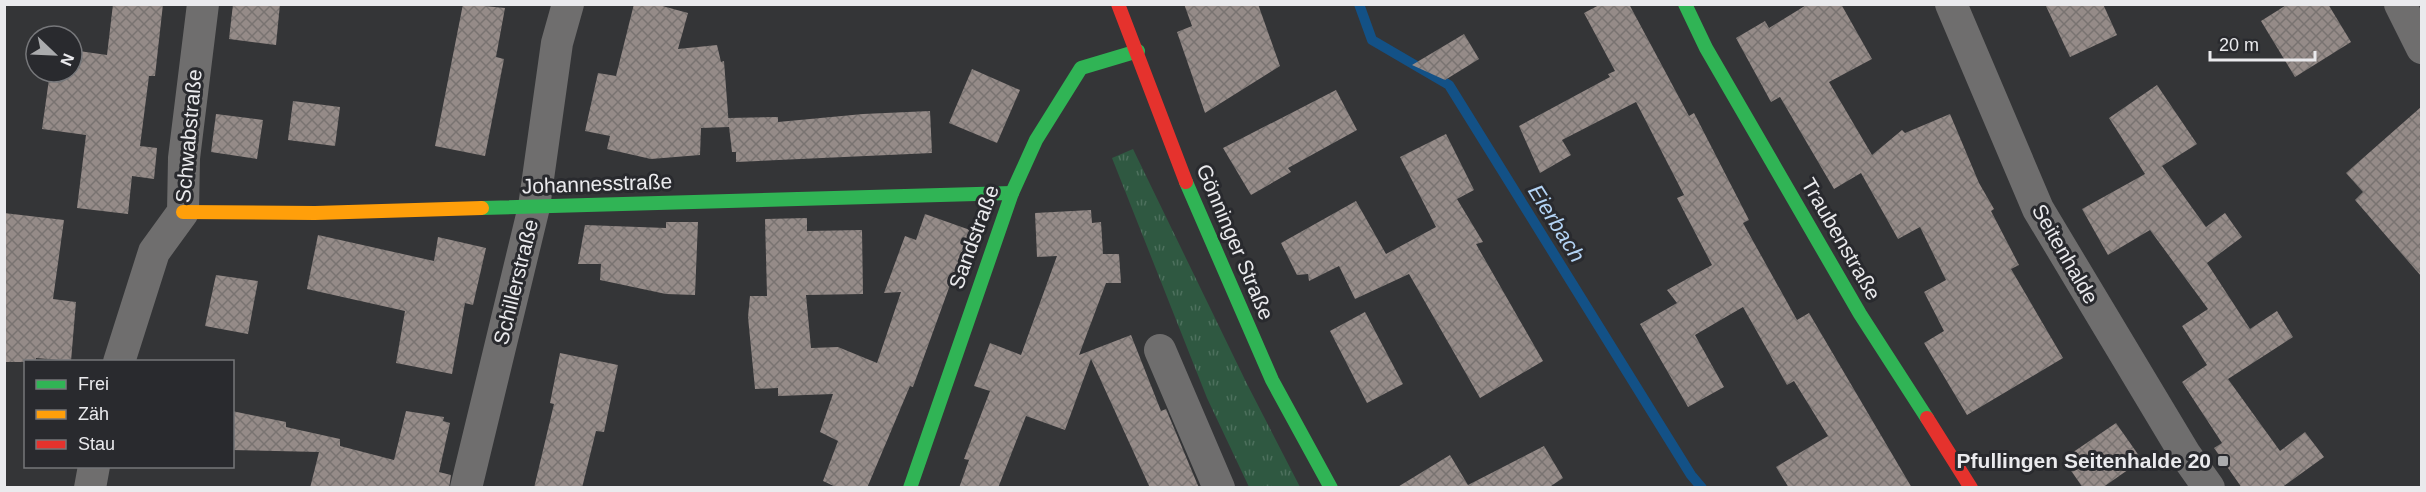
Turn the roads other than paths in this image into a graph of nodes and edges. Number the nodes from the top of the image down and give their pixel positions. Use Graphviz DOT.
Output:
graph roads {
  1 [pos="203,4"];
  2 [pos="568,4"];
  3 [pos="1118,4"];
  4 [pos="1685,4"];
  5 [pos="1951,4"];
  6 [pos="2400,4"];
  7 [pos="2421,48"];
  8 [pos="1138,51"];
  9 [pos="1012,193"];
  10 [pos="534,207"];
  11 [pos="183,212"];
  12 [pos="1160,350"];
  13 [pos="120,360"];
  14 [pos="94,468"];
  15 [pos="90,488"];
  16 [pos="466,488"];
  17 [pos="910,488"];
  18 [pos="1219,488"];
  19 [pos="1331,488"];
  20 [pos="1971,488"];
  21 [pos="2209,488"];
  1 -- 11 [label="street, Schwabstraße"];
  2 -- 10 [label="street, Schillerstraße"];
  3 -- 8 [label="street, Gönninger Straße"];
  4 -- 20 [label="street, Traubenstraße"];
  5 -- 21 [label="street, Seitenhalde"];
  6 -- 7 [label="street"];
  8 -- 9 [label="street, Sandstraße"];
  8 -- 19 [label="street, Gönninger Straße"];
  9 -- 10 [label="street, Johannesstraße"];
  9 -- 17 [label="street, Sandstraße"];
  10 -- 11 [label="street, Johannesstraße"];
  10 -- 16 [label="street, Schillerstraße"];
  11 -- 13 [label="street, Schwabstraße"];
  12 -- 18 [label="street"];
  14 -- 15 [label="street"];
}
